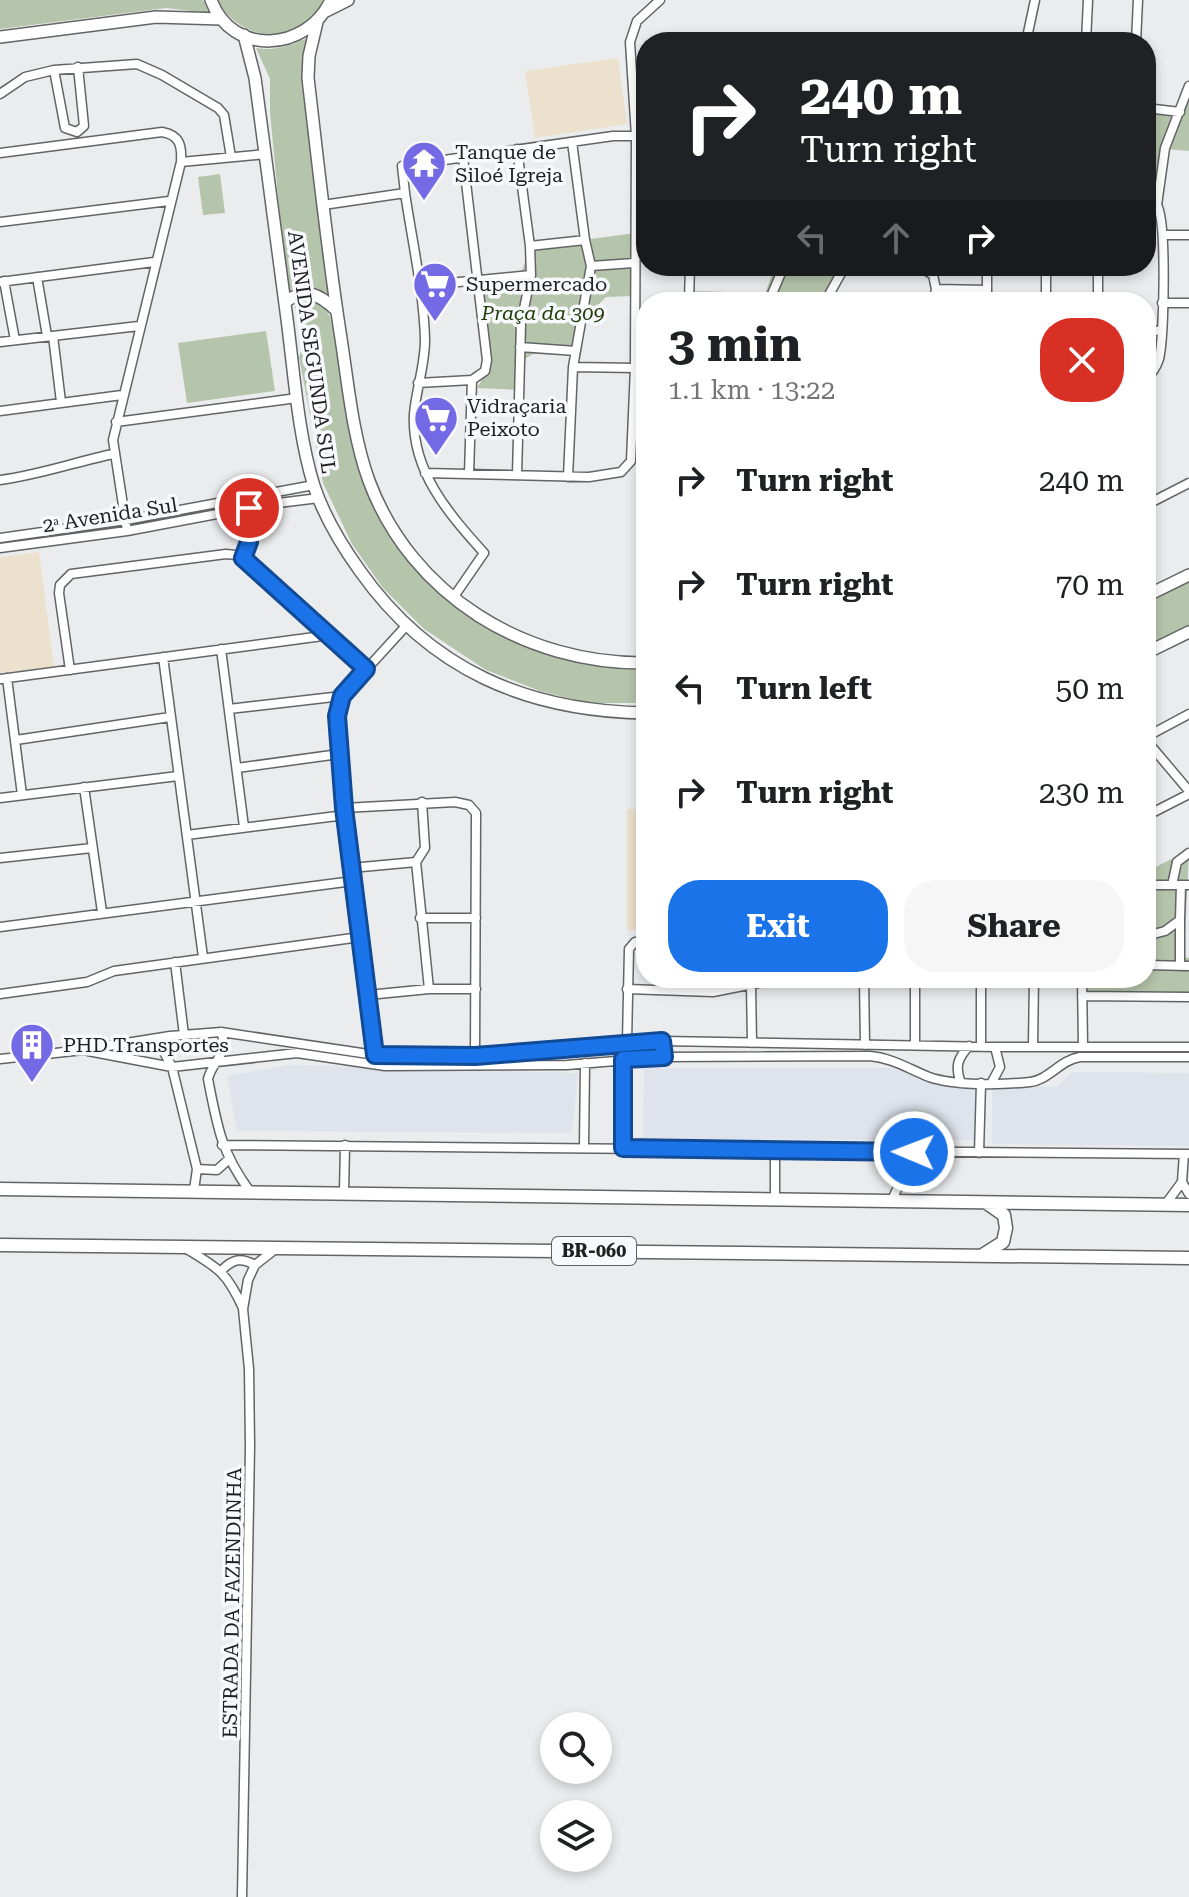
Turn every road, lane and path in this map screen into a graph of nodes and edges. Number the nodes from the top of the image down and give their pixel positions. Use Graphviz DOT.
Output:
graph roads {
  1 [pos="211,0"];
  2 [pos="348,0"];
  3 [pos="660,0"];
  4 [pos="1035,0"];
  5 [pos="1088,0"];
  6 [pos="1138,0"];
  7 [pos="328,6"];
  8 [pos="222,19"];
  9 [pos="317,22"];
  10 [pos="1028,32"];
  11 [pos="1086,32"];
  12 [pos="1136,32"];
  13 [pos="244,35"];
  14 [pos="0,37"];
  15 [pos="78,67"];
  16 [pos="54,70"];
  17 [pos="1189,86"];
  18 [pos="0,94"];
  19 [pos="1156,109"];
  20 [pos="1180,112"];
  21 [pos="636,136"];
  22 [pos="572,142"];
  23 [pos="517,149"];
  24 [pos="0,153"];
  25 [pos="266,154"];
  26 [pos="231,157"];
  27 [pos="463,157"];
  28 [pos="181,162"];
  29 [pos="405,193"];
  30 [pos="169,201"];
  31 [pos="323,205"];
  32 [pos="1157,205"];
  33 [pos="0,222"];
  34 [pos="635,231"];
  35 [pos="1164,235"];
  36 [pos="1189,235"];
  37 [pos="585,240"];
  38 [pos="530,246"];
  39 [pos="154,262"];
  40 [pos="634,263"];
  41 [pos="591,266"];
  42 [pos="531,275"];
  43 [pos="935,276"];
  44 [pos="987,276"];
  45 [pos="37,277"];
  46 [pos="478,279"];
  47 [pos="2,282"];
  48 [pos="418,286"];
  49 [pos="936,289"];
  50 [pos="987,290"];
  51 [pos="935,292"];
  52 [pos="285,302"];
  53 [pos="1162,303"];
  54 [pos="1189,303"];
  55 [pos="336,310"];
  56 [pos="139,326"];
  57 [pos="1156,331"];
  58 [pos="1160,331"];
  59 [pos="50,336"];
  60 [pos="15,340"];
  61 [pos="0,342"];
  62 [pos="520,347"];
  63 [pos="576,351"];
  64 [pos="1156,366"];
  65 [pos="573,367"];
  66 [pos="635,368"];
  67 [pos="472,380"];
  68 [pos="418,383"];
  69 [pos="122,395"];
  70 [pos="297,398"];
  71 [pos="61,402"];
  72 [pos="0,411"];
  73 [pos="116,422"];
  74 [pos="113,454"];
  75 [pos="425,473"];
  76 [pos="469,474"];
  77 [pos="517,475"];
  78 [pos="568,477"];
  79 [pos="0,480"];
  80 [pos="1189,483"];
  81 [pos="314,485"];
  82 [pos="319,498"];
  83 [pos="1156,500"];
  84 [pos="249,508"];
  85 [pos="126,520"];
  86 [pos="127,531"];
  87 [pos="0,538"];
  88 [pos="0,548"];
  89 [pos="243,558"];
  90 [pos="1189,575"];
  91 [pos="1156,591"];
  92 [pos="453,598"];
  93 [pos="406,626"];
  94 [pos="1189,632"];
  95 [pos="330,635"];
  96 [pos="1156,648"];
  97 [pos="221,649"];
  98 [pos="163,657"];
  99 [pos="636,662"];
  100 [pos="366,669"];
  101 [pos="70,670"];
  102 [pos="4,679"];
  103 [pos="342,696"];
  104 [pos="229,709"];
  105 [pos="636,712"];
  106 [pos="1189,714"];
  107 [pos="170,717"];
  108 [pos="1156,732"];
  109 [pos="16,740"];
  110 [pos="1156,751"];
  111 [pos="339,754"];
  112 [pos="237,768"];
  113 [pos="178,776"];
  114 [pos="84,787"];
  115 [pos="1189,793"];
  116 [pos="22,795"];
  117 [pos="0,798"];
  118 [pos="422,802"];
  119 [pos="1156,811"];
  120 [pos="344,812"];
  121 [pos="244,827"];
  122 [pos="187,835"];
  123 [pos="92,848"];
  124 [pos="1189,853"];
  125 [pos="0,858"];
  126 [pos="416,862"];
  127 [pos="351,868"];
  128 [pos="353,881"];
  129 [pos="1156,885"];
  130 [pos="1181,885"];
  131 [pos="196,900"];
  132 [pos="102,912"];
  133 [pos="420,918"];
  134 [pos="476,918"];
  135 [pos="1180,920"];
  136 [pos="0,927"];
  137 [pos="1156,933"];
  138 [pos="360,937"];
  139 [pos="636,942"];
  140 [pos="203,957"];
  141 [pos="175,962"];
  142 [pos="1156,965"];
  143 [pos="1185,966"];
  144 [pos="735,988"];
  145 [pos="751,988"];
  146 [pos="864,988"];
  147 [pos="915,988"];
  148 [pos="981,988"];
  149 [pos="1034,988"];
  150 [pos="1082,988"];
  151 [pos="429,989"];
  152 [pos="476,989"];
  153 [pos="627,989"];
  154 [pos="0,994"];
  155 [pos="368,995"];
  156 [pos="1082,996"];
  157 [pos="1189,997"];
  158 [pos="221,1032"];
  159 [pos="184,1035"];
  160 [pos="170,1036"];
  161 [pos="662,1041"];
  162 [pos="627,1042"];
  163 [pos="752,1043"];
  164 [pos="865,1045"];
  165 [pos="915,1045"];
  166 [pos="969,1046"];
  167 [pos="981,1046"];
  168 [pos="1033,1046"];
  169 [pos="1083,1046"];
  170 [pos="995,1047"];
  171 [pos="1189,1047"];
  172 [pos="564,1049"];
  173 [pos="83,1050"];
  174 [pos="375,1055"];
  175 [pos="475,1056"];
  176 [pos="664,1057"];
  177 [pos="1189,1057"];
  178 [pos="0,1059"];
  179 [pos="623,1059"];
  180 [pos="218,1061"];
  181 [pos="585,1063"];
  182 [pos="567,1065"];
  183 [pos="172,1067"];
  184 [pos="992,1082"];
  185 [pos="961,1083"];
  186 [pos="981,1083"];
  187 [pos="222,1145"];
  188 [pos="345,1145"];
  189 [pos="584,1147"];
  190 [pos="623,1148"];
  191 [pos="775,1150"];
  192 [pos="914,1152"];
  193 [pos="979,1153"];
  194 [pos="1186,1154"];
  195 [pos="228,1160"];
  196 [pos="197,1169"];
  197 [pos="1182,1182"];
  198 [pos="0,1189"];
  199 [pos="194,1190"];
  200 [pos="249,1190"];
  201 [pos="344,1192"];
  202 [pos="1189,1194"];
  203 [pos="775,1199"];
  204 [pos="892,1200"];
  205 [pos="983,1202"];
  206 [pos="1165,1205"];
  207 [pos="1189,1205"];
  208 [pos="0,1245"];
  209 [pos="183,1246"];
  210 [pos="279,1246"];
  211 [pos="981,1256"];
  212 [pos="1189,1258"];
  213 [pos="255,1265"];
  214 [pos="222,1270"];
  215 [pos="243,1309"];
  216 [pos="242,1897"];
  1 -- 8 [label="main road"];
  2 -- 7 [label="main road"];
  3 -- 21 [label="street"];
  4 -- 10 [label="street"];
  5 -- 11 [label="street"];
  6 -- 12 [label="street"];
  7 -- 9 [label="main road"];
  8 -- 13 [label="main road"];
  8 -- 14 [label="main road"];
  9 -- 13 [label="main road"];
  9 -- 31 [label="main road, AVENIDA SEGUNDA SUL"];
  13 -- 25 [label="main road, AVENIDA SEGUNDA SUL"];
  15 -- 16 [label="street"];
  15 -- 16 [label="street"];
  15 -- 26 [label="street"];
  16 -- 18 [label="street"];
  17 -- 20 [label="street"];
  19 -- 20 [label="street"];
  20 -- 32 [label="street"];
  21 -- 22 [label="street"];
  21 -- 34 [label="street"];
  22 -- 23 [label="street"];
  22 -- 37 [label="street"];
  23 -- 27 [label="street"];
  23 -- 38 [label="street"];
  24 -- 28 [label="street"];
  25 -- 26 [label="street"];
  25 -- 52 [label="main road, AVENIDA SEGUNDA SUL"];
  26 -- 28 [label="street"];
  27 -- 29 [label="street"];
  27 -- 46 [label="street"];
  28 -- 30 [label="street"];
  29 -- 31 [label="street"];
  29 -- 48 [label="street"];
  30 -- 33 [label="street"];
  30 -- 39 [label="street"];
  31 -- 55 [label="main road, AVENIDA SEGUNDA SUL"];
  32 -- 35 [label="street"];
  34 -- 40 [label="street"];
  35 -- 36 [label="street"];
  35 -- 53 [label="street"];
  37 -- 38 [label="street"];
  37 -- 41 [label="street"];
  38 -- 42 [label="street"];
  39 -- 45 [label="street"];
  39 -- 56 [label="street"];
  40 -- 41 [label="street"];
  40 -- 66 [label="street"];
  41 -- 63 [label="street"];
  42 -- 46 [label="street"];
  42 -- 62 [label="street"];
  43 -- 49 [label="street"];
  44 -- 50 [label="street"];
  45 -- 47 [label="street"];
  45 -- 59 [label="street"];
  46 -- 48 [label="street"];
  46 -- 67 [label="street"];
  47 -- 60 [label="street"];
  48 -- 68 [label="street"];
  49 -- 50 [label="street"];
  49 -- 51 [label="street"];
  52 -- 55 [label="main road"];
  52 -- 70 [label="main road, AVENIDA SEGUNDA SUL"];
  53 -- 54 [label="street"];
  53 -- 58 [label="street"];
  55 -- 92 [label="main road, AVENIDA SEGUNDA SUL"];
  56 -- 59 [label="street"];
  56 -- 69 [label="street"];
  57 -- 58 [label="street"];
  58 -- 64 [label="street"];
  59 -- 60 [label="street"];
  59 -- 71 [label="street"];
  60 -- 61 [label="street"];
  62 -- 63 [label="street"];
  62 -- 77 [label="street"];
  63 -- 65 [label="street"];
  65 -- 66 [label="street"];
  65 -- 78 [label="street"];
  66 -- 78 [label="street"];
  67 -- 68 [label="street"];
  67 -- 76 [label="street"];
  68 -- 75 [label="street"];
  69 -- 71 [label="street"];
  69 -- 73 [label="street"];
  70 -- 73 [label="street"];
  70 -- 81 [label="main road, AVENIDA SEGUNDA SUL"];
  71 -- 72 [label="street"];
  73 -- 74 [label="street"];
  74 -- 79 [label="street"];
  74 -- 85 [label="street"];
  75 -- 76 [label="street"];
  75 -- 92 [label="street"];
  76 -- 77 [label="street"];
  77 -- 78 [label="street"];
  80 -- 83 [label="street"];
  81 -- 82 [label="main road, AVENIDA SEGUNDA SUL"];
  81 -- 85 [label="street, 2ᵃ Avenida Sul"];
  82 -- 84 [label="street, 2ᵃ Avenida Sul"];
  82 -- 93 [label="main road, AVENIDA SEGUNDA SUL"];
  84 -- 86 [label="street, 2ᵃ Avenida Sul"];
  84 -- 89 [label="street"];
  85 -- 86 [label="street"];
  85 -- 87 [label="street, 2ᵃ Avenida Sul"];
  86 -- 88 [label="street, 2ᵃ Avenida Sul"];
  89 -- 95 [label="street"];
  89 -- 101 [label="street"];
  90 -- 91 [label="main road"];
  92 -- 99 [label="main road, AVENIDA SEGUNDA SUL"];
  93 -- 100 [label="street"];
  93 -- 105 [label="main road, AVENIDA SEGUNDA SUL"];
  94 -- 96 [label="main road"];
  95 -- 97 [label="street"];
  95 -- 100 [label="street"];
  97 -- 98 [label="street"];
  97 -- 104 [label="street"];
  98 -- 101 [label="street"];
  98 -- 107 [label="street"];
  100 -- 103 [label="street"];
  101 -- 102 [label="street"];
  102 -- 109 [label="street"];
  103 -- 104 [label="street"];
  103 -- 111 [label="street"];
  104 -- 112 [label="street"];
  106 -- 108 [label="street"];
  107 -- 109 [label="street"];
  107 -- 113 [label="street"];
  109 -- 116 [label="street"];
  110 -- 115 [label="street"];
  111 -- 112 [label="street"];
  111 -- 120 [label="street"];
  112 -- 121 [label="street"];
  113 -- 114 [label="street"];
  113 -- 122 [label="street"];
  114 -- 116 [label="street"];
  114 -- 123 [label="street"];
  115 -- 119 [label="street"];
  116 -- 117 [label="street"];
  118 -- 120 [label="street"];
  118 -- 126 [label="street"];
  118 -- 134 [label="street"];
  120 -- 121 [label="street"];
  120 -- 127 [label="street"];
  121 -- 122 [label="street"];
  122 -- 131 [label="street"];
  123 -- 125 [label="street"];
  123 -- 132 [label="street"];
  124 -- 130 [label="street"];
  126 -- 127 [label="street"];
  126 -- 133 [label="street"];
  127 -- 128 [label="street"];
  128 -- 131 [label="street"];
  128 -- 138 [label="street"];
  129 -- 130 [label="street"];
  130 -- 135 [label="street"];
  131 -- 132 [label="street"];
  131 -- 140 [label="street"];
  132 -- 136 [label="street"];
  133 -- 134 [label="street"];
  133 -- 151 [label="street"];
  134 -- 152 [label="street"];
  135 -- 137 [label="street"];
  135 -- 143 [label="street"];
  138 -- 140 [label="street"];
  138 -- 155 [label="street"];
  139 -- 153 [label="street"];
  140 -- 141 [label="street"];
  141 -- 154 [label="street"];
  141 -- 159 [label="street"];
  142 -- 143 [label="street"];
  144 -- 153 [label="street"];
  145 -- 163 [label="street"];
  146 -- 164 [label="street"];
  147 -- 165 [label="street"];
  148 -- 167 [label="street"];
  149 -- 168 [label="street"];
  150 -- 156 [label="street"];
  151 -- 152 [label="street"];
  151 -- 155 [label="street"];
  152 -- 175 [label="street"];
  153 -- 162 [label="street"];
  155 -- 174 [label="street"];
  156 -- 157 [label="street"];
  156 -- 169 [label="street"];
  158 -- 159 [label="street"];
  158 -- 174 [label="street"];
  158 -- 180 [label="street"];
  159 -- 160 [label="street"];
  160 -- 173 [label="street"];
  160 -- 183 [label="street"];
  161 -- 162 [label="street"];
  161 -- 163 [label="street"];
  161 -- 176 [label="street"];
  162 -- 172 [label="street"];
  163 -- 164 [label="street"];
  164 -- 165 [label="street"];
  165 -- 166 [label="street"];
  166 -- 167 [label="street"];
  166 -- 185 [label="street"];
  167 -- 170 [label="street"];
  168 -- 169 [label="street"];
  168 -- 170 [label="street"];
  169 -- 171 [label="street"];
  170 -- 184 [label="street"];
  172 -- 175 [label="street"];
  172 -- 182 [label="street"];
  173 -- 178 [label="street"];
  173 -- 183 [label="street"];
  174 -- 175 [label="street"];
  176 -- 179 [label="street"];
  176 -- 185 [label="street"];
  177 -- 184 [label="street"];
  179 -- 181 [label="street"];
  179 -- 190 [label="street"];
  180 -- 182 [label="street"];
  180 -- 183 [label="street"];
  180 -- 187 [label="street"];
  181 -- 182 [label="street"];
  181 -- 189 [label="street"];
  183 -- 196 [label="street"];
  184 -- 186 [label="street"];
  185 -- 186 [label="street"];
  186 -- 193 [label="street"];
  187 -- 188 [label="street"];
  187 -- 195 [label="street"];
  188 -- 189 [label="street"];
  188 -- 201 [label="street"];
  189 -- 190 [label="street"];
  190 -- 191 [label="street"];
  191 -- 192 [label="street"];
  191 -- 203 [label="street"];
  192 -- 193 [label="street"];
  192 -- 204 [label="street"];
  193 -- 194 [label="street"];
  194 -- 197 [label="street"];
  195 -- 196 [label="street"];
  195 -- 200 [label="street"];
  196 -- 199 [label="street"];
  197 -- 202 [label="street"];
  197 -- 206 [label="street"];
  198 -- 199 [label="highway"];
  199 -- 200 [label="highway"];
  200 -- 201 [label="highway"];
  201 -- 203 [label="highway"];
  203 -- 204 [label="highway"];
  204 -- 205 [label="highway"];
  205 -- 206 [label="highway"];
  205 -- 211 [label="highway"];
  206 -- 207 [label="highway"];
  208 -- 209 [label="highway, BR-060"];
  209 -- 210 [label="highway, BR-060"];
  209 -- 214 [label="street, ESTRADA DA FAZENDINHA"];
  210 -- 211 [label="highway, BR-060"];
  210 -- 213 [label="street"];
  211 -- 212 [label="highway, BR-060"];
  213 -- 214 [label="street"];
  213 -- 215 [label="street, ESTRADA DA FAZENDINHA"];
  214 -- 215 [label="street, ESTRADA DA FAZENDINHA"];
  215 -- 216 [label="street, ESTRADA DA FAZENDINHA"];
}
